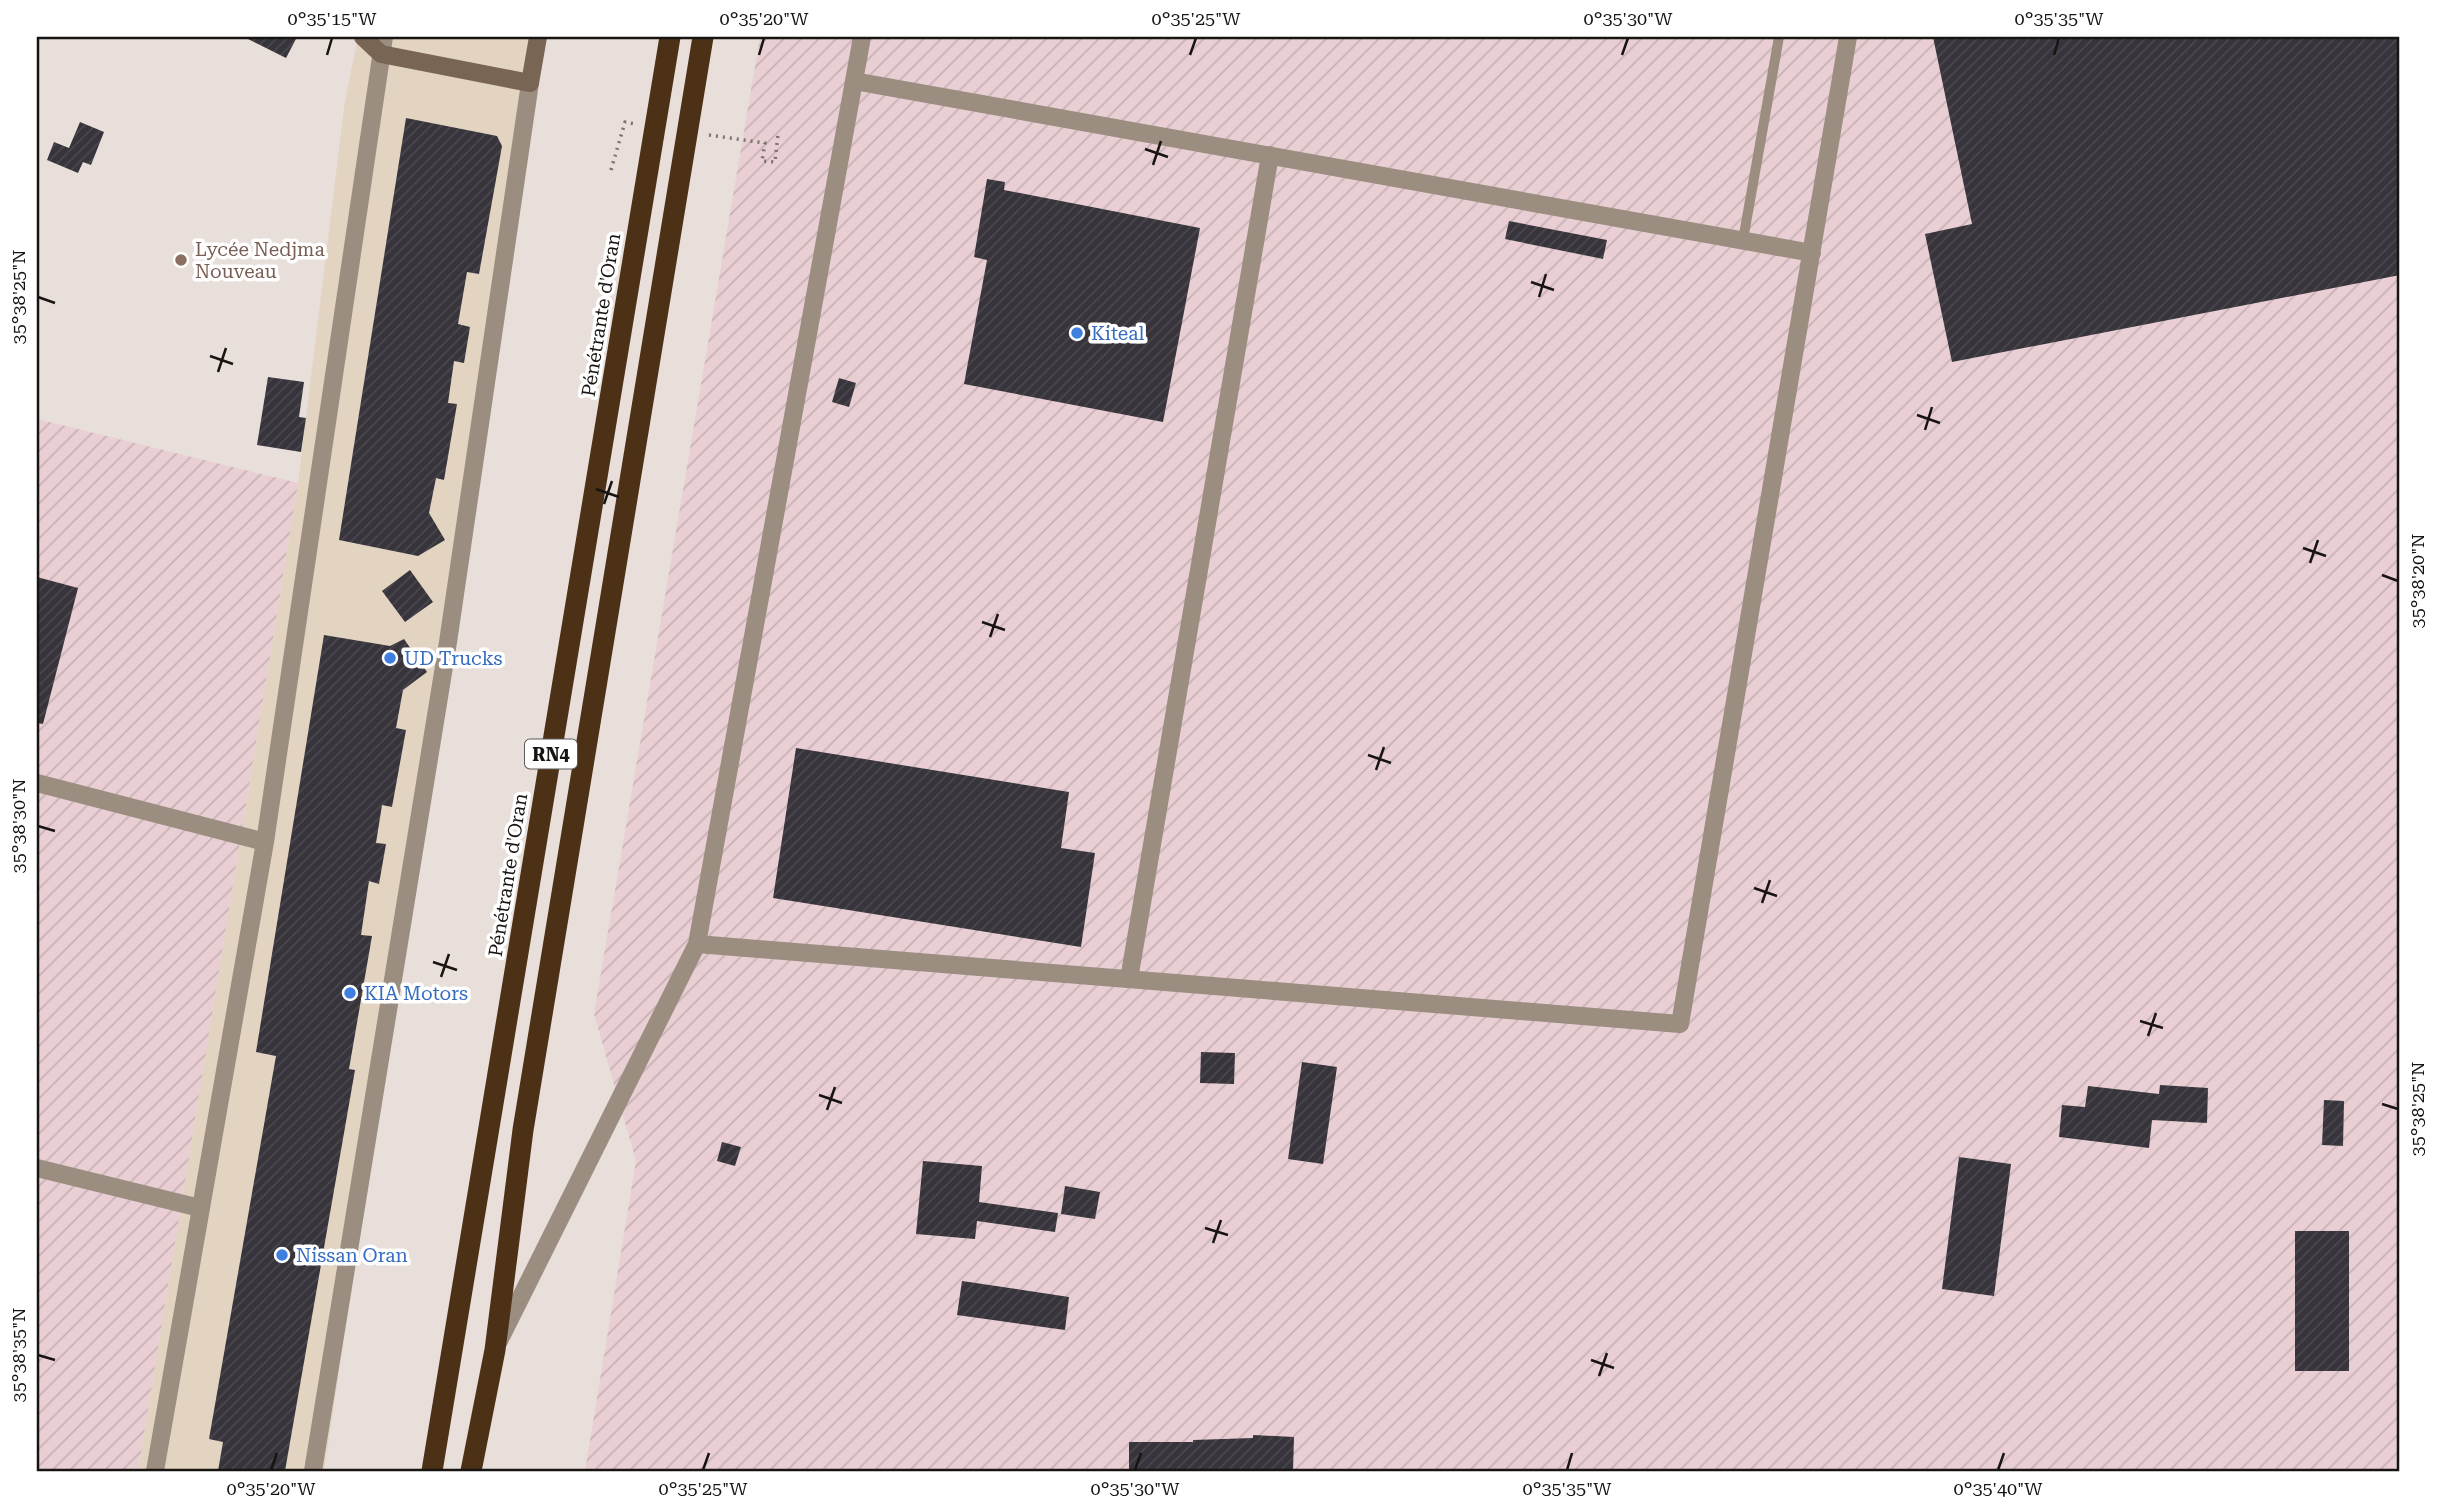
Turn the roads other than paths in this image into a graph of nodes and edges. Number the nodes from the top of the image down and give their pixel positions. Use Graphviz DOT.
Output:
graph roads {
  1 [pos="363,37"];
  2 [pos="538,37"];
  3 [pos="670,37"];
  4 [pos="703,37"];
  5 [pos="862,37"];
  6 [pos="1779,37"];
  7 [pos="1848,37"];
  8 [pos="383,46"];
  9 [pos="855,81"];
  10 [pos="530,83"];
  11 [pos="1270,155"];
  12 [pos="1743,240"];
  13 [pos="1812,253"];
  14 [pos="37,783"];
  15 [pos="265,842"];
  16 [pos="697,944"];
  17 [pos="1129,979"];
  18 [pos="37,1168"];
  19 [pos="200,1208"];
  20 [pos="495,1350"];
  21 [pos="155,1471"];
  22 [pos="313,1471"];
  23 [pos="432,1471"];
  24 [pos="471,1471"];
  1 -- 8 [label="street"];
  2 -- 10 [label="street"];
  3 -- 23 [label="highway, Pénétrante d'Oran / RN4"];
  4 -- 20 [label="highway, RN4"];
  5 -- 9 [label="street"];
  6 -- 12 [label="lane"];
  7 -- 13 [label="street"];
  8 -- 10 [label="street"];
  8 -- 15 [label="street"];
  9 -- 11 [label="street"];
  9 -- 16 [label="street"];
  10 -- 22 [label="street"];
  11 -- 12 [label="street"];
  11 -- 17 [label="street"];
  12 -- 13 [label="street"];
  13 -- 17 [label="street"];
  14 -- 15 [label="street"];
  15 -- 19 [label="street"];
  16 -- 17 [label="street"];
  16 -- 20 [label="street"];
  18 -- 19 [label="street"];
  19 -- 21 [label="street"];
  20 -- 24 [label="highway, RN4"];
}
